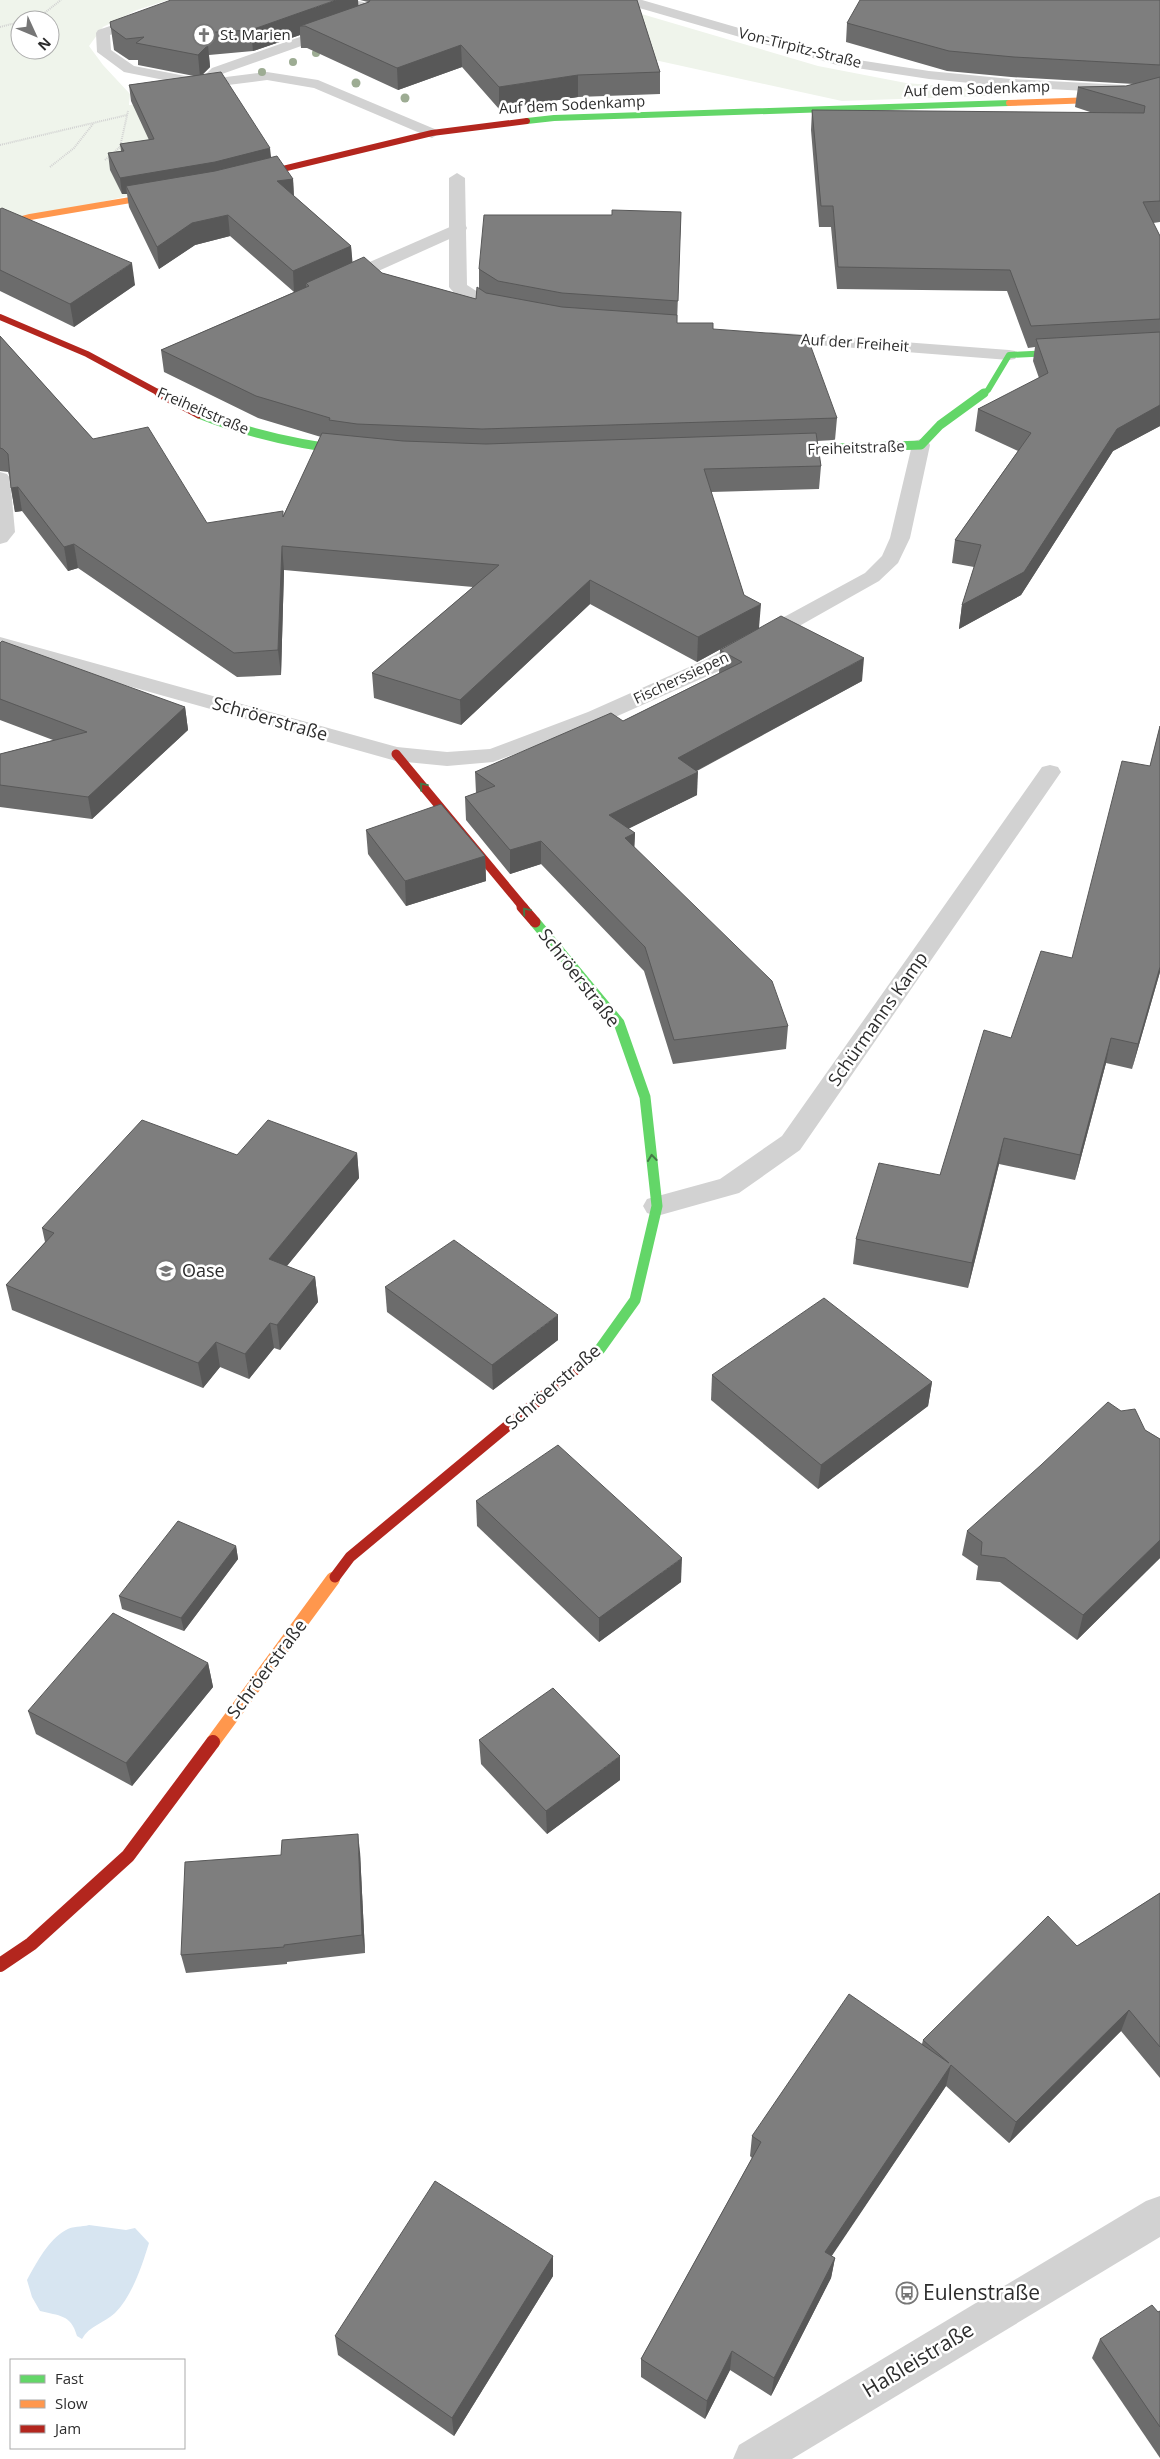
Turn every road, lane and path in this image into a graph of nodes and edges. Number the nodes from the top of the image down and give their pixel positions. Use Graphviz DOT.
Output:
graph roads {
  1 [pos="61,0"];
  2 [pos="203,0"];
  3 [pos="345,0"];
  4 [pos="627,0"];
  5 [pos="49,10"];
  6 [pos="204,84"];
  7 [pos="156,90"];
  8 [pos="1158,90"];
  9 [pos="127,115"];
  10 [pos="93,123"];
  11 [pos="432,133"];
  12 [pos="0,145"];
  13 [pos="50,167"];
  14 [pos="457,178"];
  15 [pos="235,180"];
  16 [pos="180,191"];
  17 [pos="0,225"];
  18 [pos="459,228"];
  19 [pos="324,288"];
  20 [pos="528,316"];
  21 [pos="0,317"];
  22 [pos="751,336"];
  23 [pos="1085,351"];
  24 [pos="1009,355"];
  25 [pos="921,445"];
  26 [pos="769,451"];
  27 [pos="366,453"];
  28 [pos="0,478"];
  29 [pos="0,538"];
  30 [pos="0,643"];
  31 [pos="396,754"];
  32 [pos="1050,772"];
  33 [pos="657,1206"];
  34 [pos="0,1964"];
  35 [pos="1160,2215"];
  36 [pos="753,2459"];
  1 -- 5 [label="path"];
  2 -- 6 [label="street"];
  3 -- 6 [label="street"];
  4 -- 8 [label="street, Von-Tirpitz-Straße"];
  6 -- 7 [label="street"];
  6 -- 11 [label="street"];
  8 -- 11 [label="street, Auf dem Sodenkamp"];
  9 -- 10 [label="path"];
  10 -- 12 [label="path"];
  10 -- 13 [label="path"];
  11 -- 15 [label="street, Auf dem Sodenkamp"];
  14 -- 18 [label="street"];
  16 -- 17 [label="street"];
  18 -- 19 [label="street"];
  18 -- 20 [label="street"];
  21 -- 27 [label="street, Freiheitstraße"];
  22 -- 24 [label="street, Auf der Freiheit"];
  23 -- 24 [label="street"];
  24 -- 25 [label="street, Freiheitstraße"];
  25 -- 26 [label="street, Freiheitstraße"];
  25 -- 31 [label="street, Fischerssiepen"];
  28 -- 29 [label="street"];
  30 -- 31 [label="street, Schröerstraße"];
  33 -- 31 [label="street, Schröerstraße, one-way"];
  32 -- 33 [label="street, Schürmanns Kamp"];
  33 -- 34 [label="street, Schröerstraße"];
  35 -- 36 [label="street, Haßleistraße"];
}
